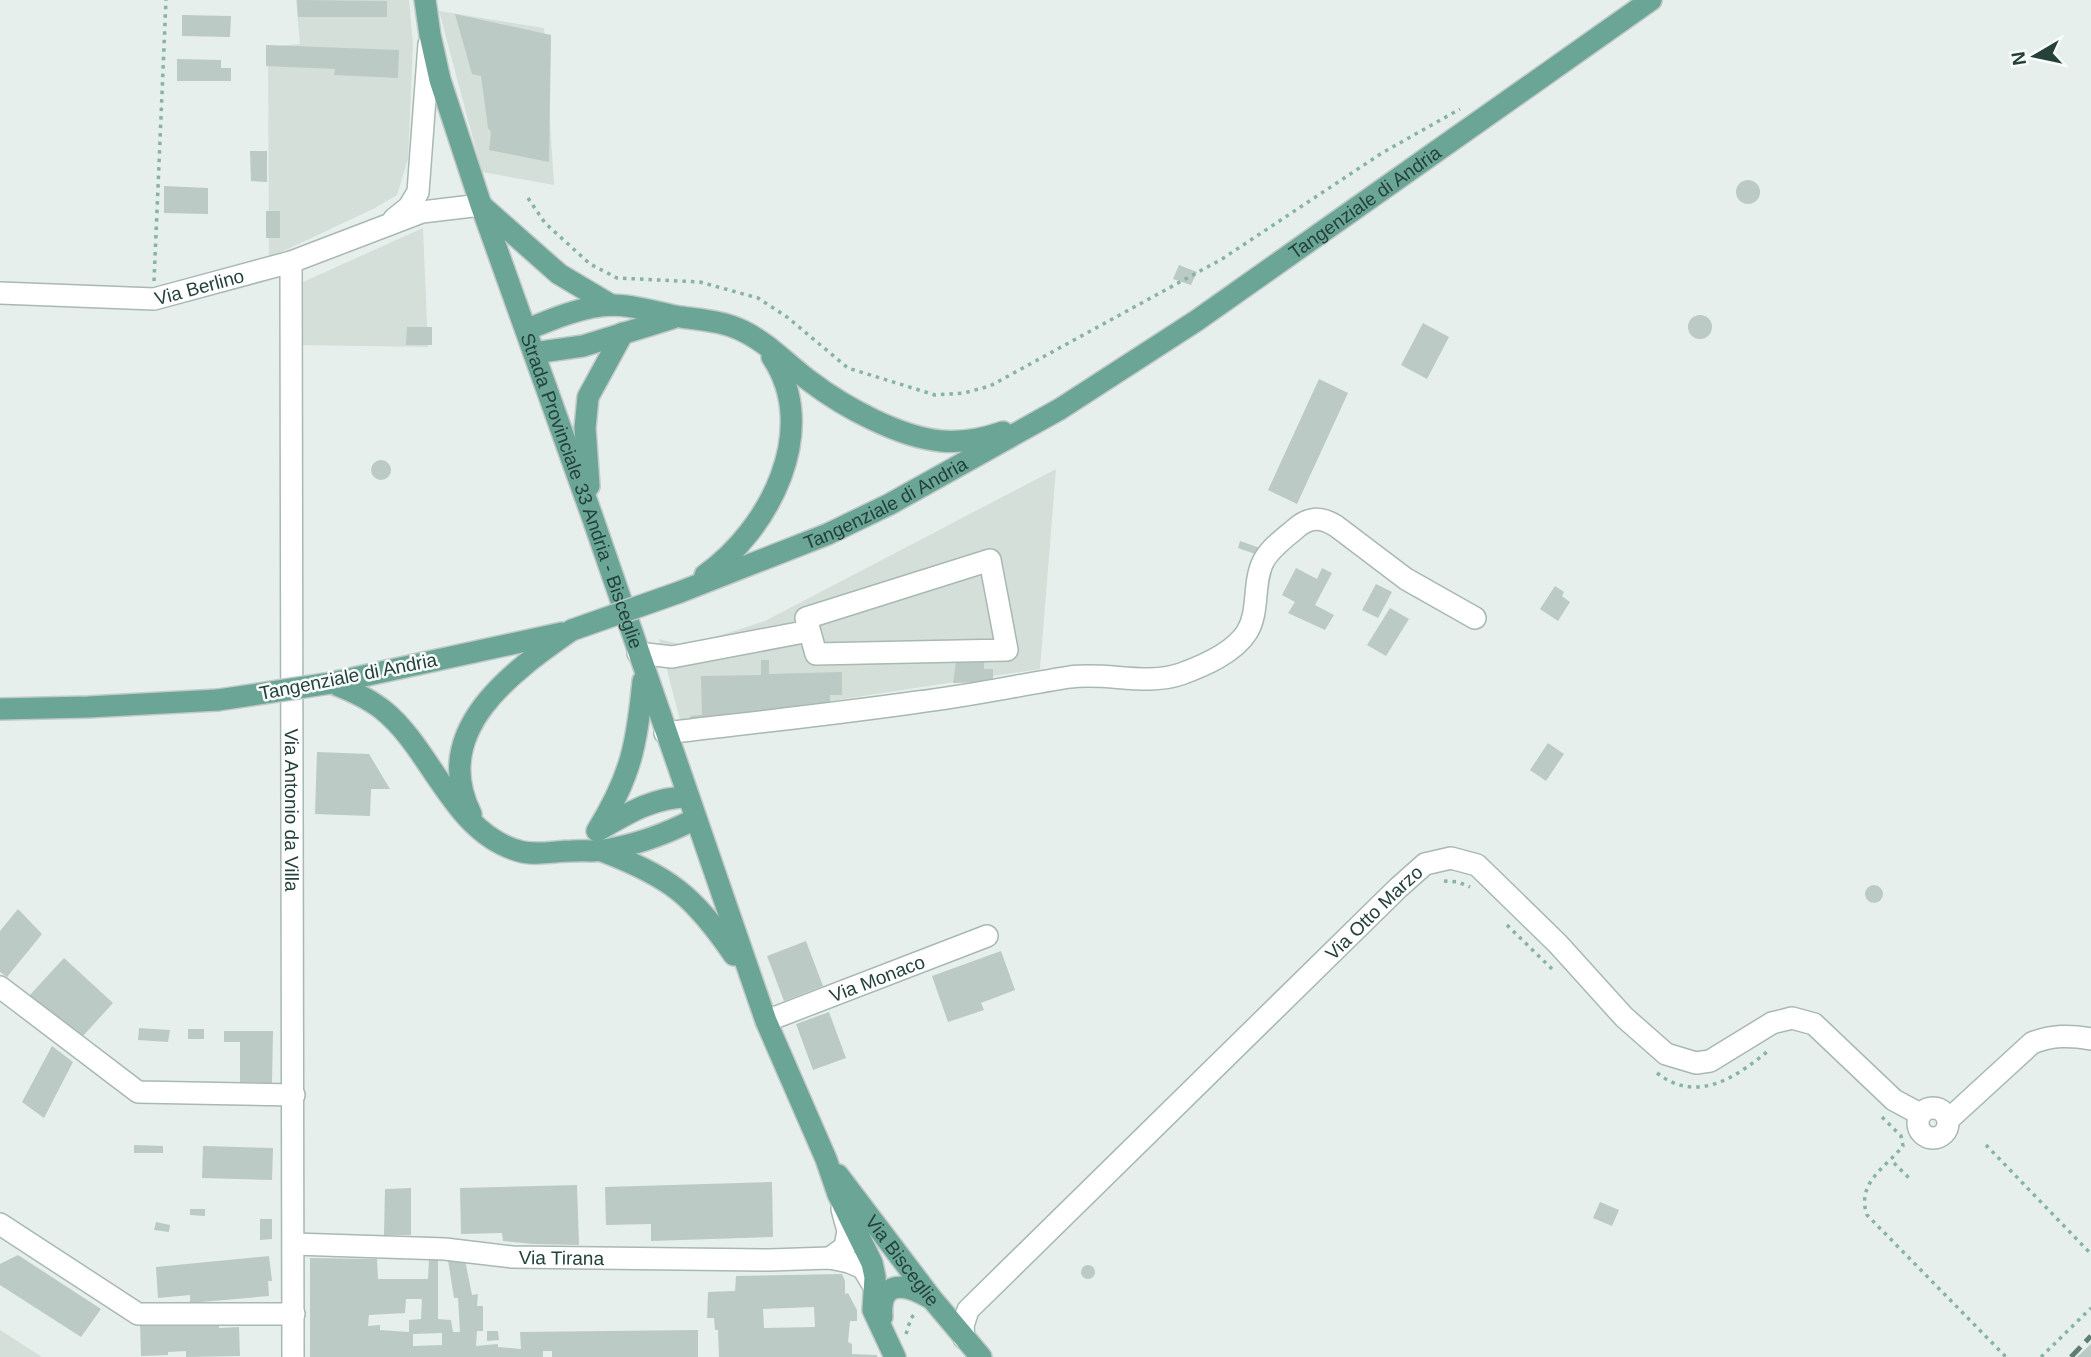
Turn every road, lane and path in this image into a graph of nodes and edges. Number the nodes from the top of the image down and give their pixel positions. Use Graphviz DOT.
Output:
graph roads {
  1 [pos="166,0"];
  2 [pos="425,0"];
  3 [pos="1651,0"];
  4 [pos="430,35"];
  5 [pos="1492,112"];
  6 [pos="528,198"];
  7 [pos="481,205"];
  8 [pos="389,223"];
  9 [pos="291,262"];
  10 [pos="0,293"];
  11 [pos="153,299"];
  12 [pos="611,305"];
  13 [pos="679,316"];
  14 [pos="526,330"];
  15 [pos="623,333"];
  16 [pos="765,346"];
  17 [pos="534,352"];
  18 [pos="1060,409"];
  19 [pos="592,516"];
  20 [pos="680,592"];
  21 [pos="1475,618"];
  22 [pos="572,630"];
  23 [pos="810,631"];
  24 [pos="641,662"];
  25 [pos="331,683"];
  26 [pos="0,709"];
  27 [pos="665,733"];
  28 [pos="688,797"];
  29 [pos="695,820"];
  30 [pos="478,827"];
  31 [pos="600,841"];
  32 [pos="1435,883"];
  33 [pos="1478,895"];
  34 [pos="1505,923"];
  35 [pos="987,936"];
  36 [pos="1560,978"];
  37 [pos="751,979"];
  38 [pos="0,987"];
  39 [pos="766,1021"];
  40 [pos="2091,1039"];
  41 [pos="1775,1044"];
  42 [pos="1652,1069"];
  43 [pos="294,1095"];
  44 [pos="1876,1112"];
  45 [pos="1986,1144"];
  46 [pos="826,1159"];
  47 [pos="1894,1163"];
  48 [pos="1910,1181"];
  49 [pos="838,1194"];
  50 [pos="0,1224"];
  51 [pos="294,1244"];
  52 [pos="2091,1254"];
  53 [pos="830,1258"];
  54 [pos="875,1288"];
  55 [pos="936,1304"];
  56 [pos="2091,1308"];
  57 [pos="968,1310"];
  58 [pos="294,1314"];
  59 [pos="884,1335"];
  60 [pos="906,1335"];
  61 [pos="964,1338"];
  62 [pos="293,1357"];
  63 [pos="895,1357"];
  64 [pos="981,1357"];
  65 [pos="2006,1357"];
  66 [pos="2042,1357"];
  1 -- 11 [label="path"];
  2 -- 4 [label="main road, Strada Provinciale 33 Andria - Bisceglie"];
  3 -- 5 [label="main road, Tangenziale di Andria"];
  4 -- 7 [label="main road, Strada Provinciale 33 Andria - Bisceglie"];
  4 -- 8 [label="street, Via Berlino"];
  5 -- 6 [label="path"];
  5 -- 18 [label="main road, Tangenziale di Andria"];
  7 -- 8 [label="street, Via Berlino"];
  7 -- 12 [label="main road"];
  7 -- 14 [label="main road, Strada Provinciale 33 Andria - Bisceglie"];
  8 -- 9 [label="street, Via Berlino"];
  9 -- 11 [label="street, Via Berlino"];
  9 -- 43 [label="street, Via Antonio da Villa"];
  10 -- 11 [label="street, Via Berlino"];
  12 -- 13 [label="main road"];
  12 -- 14 [label="main road"];
  13 -- 15 [label="main road"];
  13 -- 16 [label="main road"];
  14 -- 17 [label="main road, Strada Provinciale 33 Andria - Bisceglie"];
  15 -- 17 [label="main road"];
  15 -- 19 [label="main road"];
  16 -- 18 [label="main road"];
  16 -- 20 [label="main road"];
  17 -- 19 [label="main road, Strada Provinciale 33 Andria - Bisceglie"];
  18 -- 20 [label="main road, Tangenziale di Andria"];
  19 -- 24 [label="main road, Strada Provinciale 33 Andria - Bisceglie"];
  20 -- 22 [label="main road, Tangenziale di Andria, bridge"];
  21 -- 27 [label="street"];
  22 -- 25 [label="main road, Tangenziale di Andria"];
  22 -- 30 [label="main road"];
  23 -- 23 [label="street"];
  23 -- 24 [label="street"];
  24 -- 27 [label="main road, Strada Provinciale 33 Andria - Bisceglie"];
  24 -- 31 [label="main road"];
  25 -- 26 [label="main road, Tangenziale di Andria, bridge"];
  25 -- 30 [label="main road"];
  27 -- 28 [label="main road, Strada Provinciale 33 Andria - Bisceglie"];
  28 -- 29 [label="main road, Strada Provinciale 33 Andria - Bisceglie"];
  28 -- 31 [label="main road"];
  29 -- 31 [label="main road"];
  29 -- 37 [label="main road, Strada Provinciale 33 Andria - Bisceglie"];
  30 -- 31 [label="main road"];
  31 -- 37 [label="main road"];
  32 -- 33 [label="path"];
  34 -- 36 [label="path"];
  35 -- 39 [label="street, Via Monaco"];
  37 -- 39 [label="main road, Via Bisceglie"];
  38 -- 43 [label="street"];
  39 -- 46 [label="main road, Via Bisceglie"];
  40 -- 57 [label="street, Via Otto Marzo"];
  41 -- 42 [label="path"];
  43 -- 51 [label="street, Via Antonio da Villa"];
  44 -- 65 [label="path"];
  45 -- 52 [label="path"];
  46 -- 49 [label="main road, Via Bisceglie"];
  46 -- 55 [label="main road, Via Bisceglie"];
  47 -- 48 [label="path"];
  49 -- 53 [label="street"];
  49 -- 54 [label="main road, Via Bisceglie"];
  50 -- 58 [label="street"];
  51 -- 53 [label="street, Via Tirana"];
  51 -- 58 [label="street, Via Antonio da Villa"];
  53 -- 54 [label="street, Via Tirana"];
  54 -- 59 [label="main road, Via Bisceglie"];
  55 -- 57 [label="street"];
  55 -- 59 [label="main road"];
  55 -- 60 [label="path"];
  55 -- 61 [label="main road, Via Bisceglie"];
  56 -- 66 [label="path"];
  57 -- 61 [label="street"];
  58 -- 62 [label="street, Via Antonio da Villa"];
  59 -- 63 [label="main road, Via Bisceglie"];
  61 -- 64 [label="main road, Via Bisceglie"];
}
